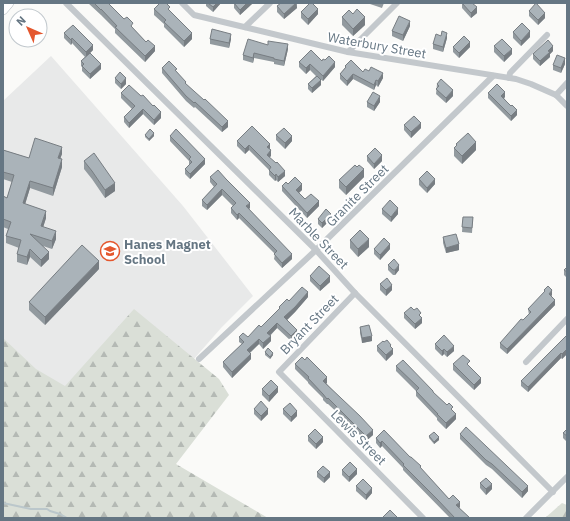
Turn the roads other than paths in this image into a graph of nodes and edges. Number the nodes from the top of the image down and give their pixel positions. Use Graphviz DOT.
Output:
graph roads {
  1 [pos="9,3"];
  2 [pos="66,3"];
  3 [pos="182,3"];
  4 [pos="270,3"];
  5 [pos="397,3"];
  6 [pos="3,10"];
  7 [pos="245,27"];
  8 [pos="547,35"];
  9 [pos="348,52"];
  10 [pos="493,76"];
  11 [pos="509,78"];
  12 [pos="567,83"];
  13 [pos="556,95"];
  14 [pos="567,106"];
  15 [pos="316,250"];
  16 [pos="355,293"];
  17 [pos="567,319"];
  18 [pos="199,359"];
  19 [pos="526,362"];
  20 [pos="279,372"];
  21 [pos="567,477"];
  22 [pos="553,492"];
  23 [pos="423,518"];
  24 [pos="526,518"];
  1 -- 6 [label="street"];
  2 -- 15 [label="street, Marble Street"];
  3 -- 7 [label="street, Waterbury Street"];
  4 -- 7 [label="street"];
  5 -- 9 [label="street"];
  7 -- 9 [label="street, Waterbury Street"];
  8 -- 11 [label="street"];
  9 -- 10 [label="street, Waterbury Street"];
  10 -- 11 [label="street, Waterbury Street"];
  10 -- 15 [label="street, Granite Street"];
  11 -- 13 [label="street, Waterbury Street"];
  12 -- 13 [label="street"];
  13 -- 14 [label="street, Waterbury Street"];
  15 -- 16 [label="street, Marble Street"];
  15 -- 18 [label="street, Granite Street"];
  16 -- 20 [label="street, Bryant Street"];
  16 -- 22 [label="street, Marble Street"];
  17 -- 19 [label="street"];
  20 -- 23 [label="street, Lewis Street"];
  21 -- 22 [label="street"];
  22 -- 24 [label="street"];
}
